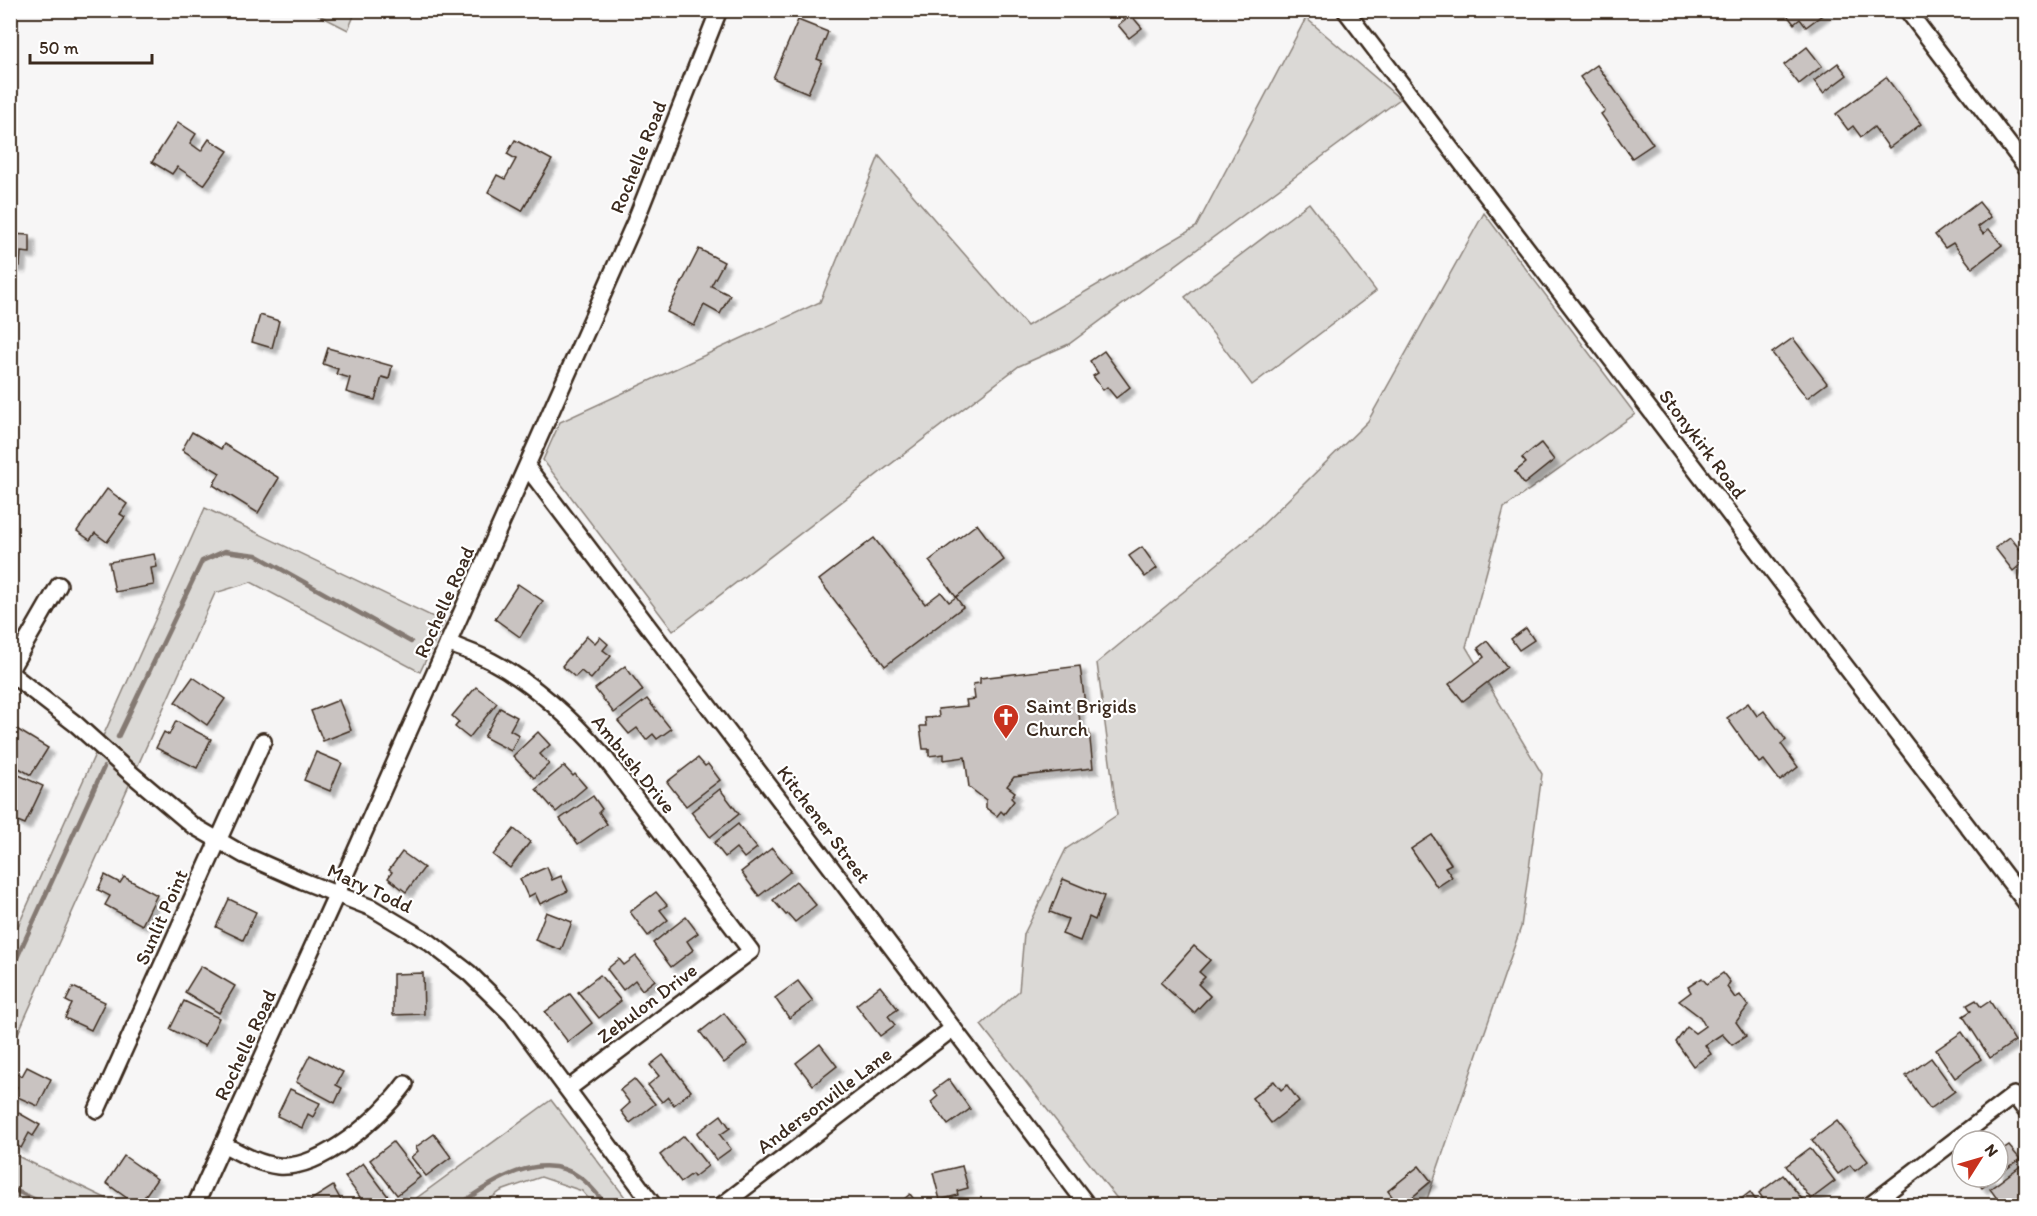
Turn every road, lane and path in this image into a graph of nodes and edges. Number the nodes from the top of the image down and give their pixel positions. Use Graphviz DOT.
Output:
graph roads {
  1 [pos="719,10"];
  2 [pos="1345,10"];
  3 [pos="1907,10"];
  4 [pos="2026,167"];
  5 [pos="527,467"];
  6 [pos="59,585"];
  7 [pos="448,643"];
  8 [pos="10,671"];
  9 [pos="263,741"];
  10 [pos="219,841"];
  11 [pos="337,893"];
  12 [pos="2026,903"];
  13 [pos="750,951"];
  14 [pos="952,1029"];
  15 [pos="405,1084"];
  16 [pos="568,1089"];
  17 [pos="97,1110"];
  18 [pos="2026,1111"];
  19 [pos="222,1144"];
  20 [pos="195,1206"];
  21 [pos="654,1206"];
  22 [pos="721,1206"];
  23 [pos="1088,1206"];
  24 [pos="1869,1206"];
  1 -- 5 [label="street, Rochelle Road"];
  2 -- 12 [label="street, Stonykirk Road"];
  3 -- 4 [label="street"];
  5 -- 7 [label="street, Rochelle Road"];
  5 -- 14 [label="street, Kitchener Street"];
  6 -- 8 [label="street"];
  7 -- 11 [label="street, Rochelle Road"];
  7 -- 13 [label="street, Ambush Drive"];
  8 -- 10 [label="street, Mary Todd"];
  9 -- 10 [label="street, Sunlit Point"];
  10 -- 11 [label="street, Mary Todd"];
  10 -- 17 [label="street, Sunlit Point"];
  11 -- 16 [label="street, Mary Todd"];
  11 -- 19 [label="street, Rochelle Road"];
  13 -- 16 [label="street, Zebulon Drive"];
  14 -- 22 [label="street, Andersonville Lane"];
  14 -- 23 [label="street, Kitchener Street"];
  15 -- 19 [label="street"];
  16 -- 21 [label="street, Mary Todd"];
  18 -- 24 [label="street"];
  19 -- 20 [label="street, Rochelle Road"];
}
